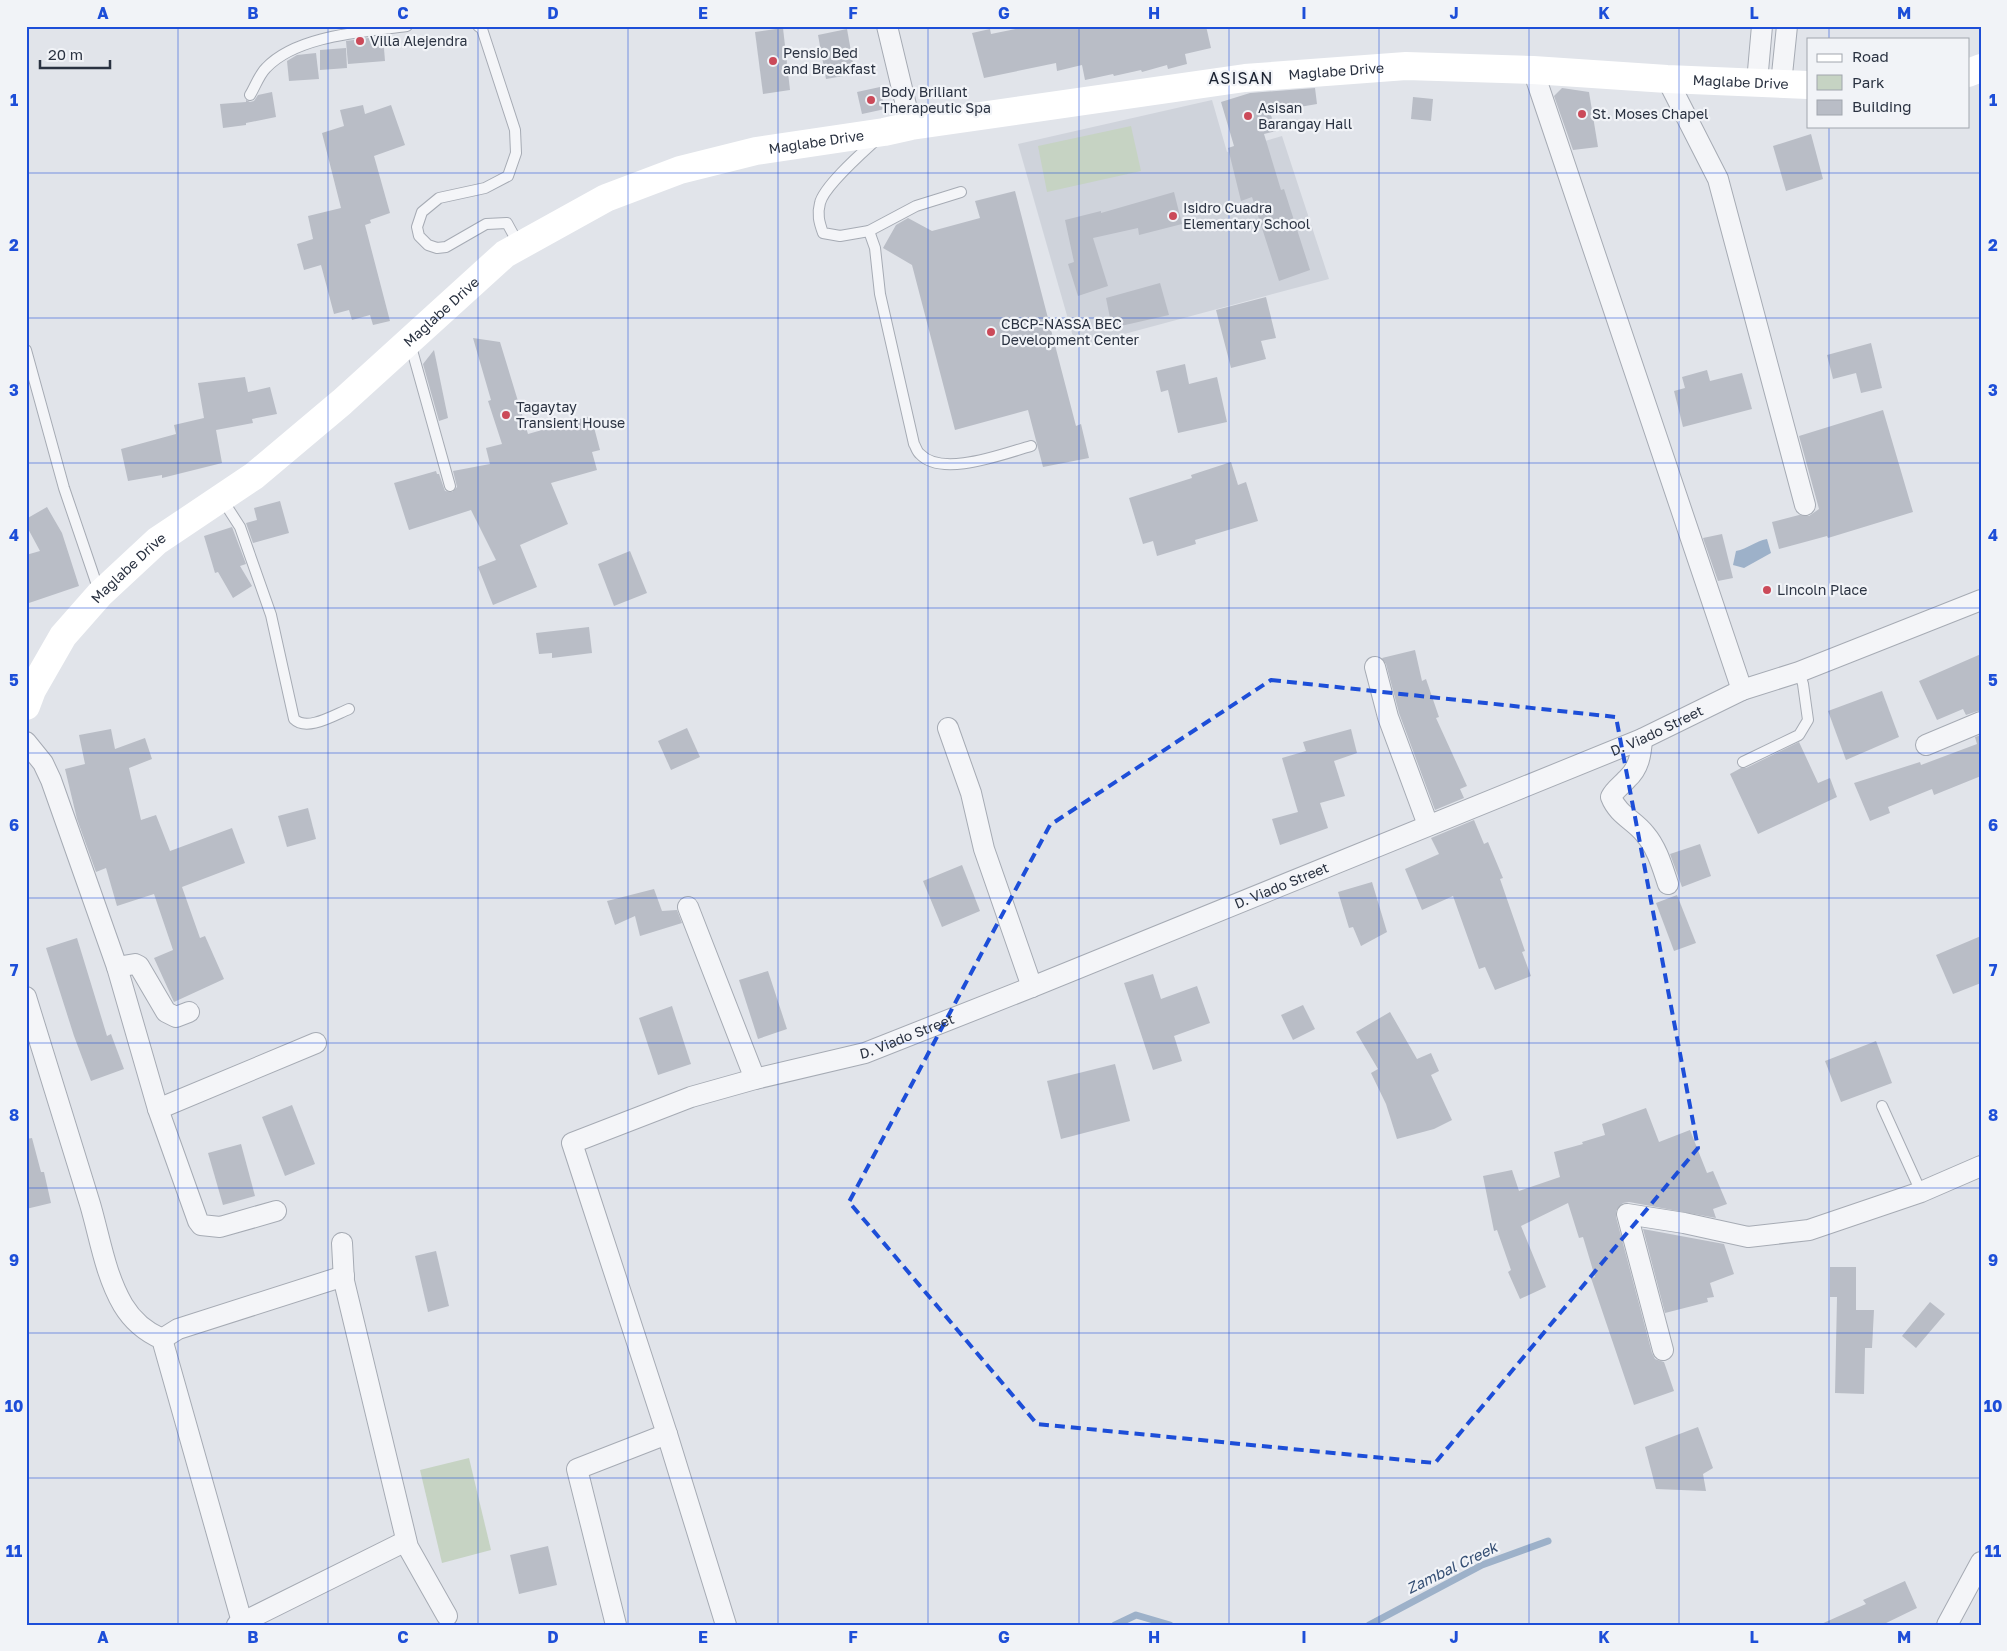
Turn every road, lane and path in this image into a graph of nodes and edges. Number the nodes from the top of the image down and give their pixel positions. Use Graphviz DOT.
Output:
graph roads {
  1 [pos="407,26"];
  2 [pos="478,26"];
  3 [pos="887,26"];
  4 [pos="1762,26"];
  5 [pos="1787,26"];
  6 [pos="1533,70"];
  7 [pos="1667,79"];
  8 [pos="1769,83"];
  9 [pos="1807,85"];
  10 [pos="250,95"];
  11 [pos="911,126"];
  12 [pos="884,132"];
  13 [pos="961,192"];
  14 [pos="869,231"];
  15 [pos="519,246"];
  16 [pos="410,340"];
  17 [pos="26,350"];
  18 [pos="1031,446"];
  19 [pos="450,486"];
  20 [pos="221,498"];
  21 [pos="1805,505"];
  22 [pos="100,594"];
  23 [pos="1981,600"];
  24 [pos="1375,667"];
  25 [pos="1799,672"];
  26 [pos="1742,690"];
  27 [pos="26,706"];
  28 [pos="349,709"];
  29 [pos="1981,722"];
  30 [pos="948,728"];
  31 [pos="1642,739"];
  32 [pos="26,742"];
  33 [pos="1926,745"];
  34 [pos="1743,762"];
  35 [pos="1428,825"];
  36 [pos="1668,884"];
  37 [pos="688,907"];
  38 [pos="117,967"];
  39 [pos="1032,987"];
  40 [pos="26,996"];
  41 [pos="189,1012"];
  42 [pos="316,1043"];
  43 [pos="755,1079"];
  44 [pos="1882,1106"];
  45 [pos="158,1109"];
  46 [pos="1981,1166"];
  47 [pos="1921,1192"];
  48 [pos="276,1211"];
  49 [pos="342,1243"];
  50 [pos="344,1276"];
  51 [pos="162,1339"];
  52 [pos="1663,1350"];
  53 [pos="666,1434"];
  54 [pos="406,1541"];
  55 [pos="1981,1562"];
  56 [pos="447,1616"];
  57 [pos="239,1624"];
  58 [pos="616,1625"];
  59 [pos="726,1625"];
  60 [pos="1947,1625"];
  1 -- 10 [label="lane"];
  2 -- 15 [label="lane"];
  3 -- 11 [label="street"];
  4 -- 8 [label="street"];
  5 -- 8 [label="street"];
  6 -- 7 [label="main road, Maglabe Drive"];
  6 -- 11 [label="main road, Maglabe Drive"];
  6 -- 26 [label="street"];
  7 -- 8 [label="main road, Maglabe Drive"];
  7 -- 21 [label="street"];
  8 -- 9 [label="main road, Maglabe Drive"];
  11 -- 12 [label="main road, Maglabe Drive"];
  12 -- 14 [label="lane"];
  12 -- 15 [label="main road, Maglabe Drive"];
  13 -- 14 [label="lane"];
  14 -- 18 [label="lane"];
  15 -- 16 [label="main road, Maglabe Drive"];
  16 -- 19 [label="lane"];
  16 -- 20 [label="main road, Maglabe Drive"];
  17 -- 22 [label="lane"];
  20 -- 22 [label="main road, Maglabe Drive"];
  20 -- 28 [label="lane"];
  22 -- 27 [label="main road, Maglabe Drive"];
  23 -- 25 [label="street, D. Viado Street"];
  24 -- 35 [label="street"];
  25 -- 26 [label="street, D. Viado Street"];
  25 -- 34 [label="lane"];
  26 -- 31 [label="street, D. Viado Street"];
  29 -- 33 [label="street"];
  30 -- 39 [label="street"];
  31 -- 35 [label="street, D. Viado Street"];
  31 -- 36 [label="street"];
  32 -- 38 [label="street"];
  35 -- 39 [label="street, D. Viado Street"];
  37 -- 43 [label="street"];
  38 -- 41 [label="street"];
  38 -- 45 [label="street"];
  39 -- 43 [label="street, D. Viado Street"];
  40 -- 51 [label="street"];
  42 -- 45 [label="street"];
  43 -- 53 [label="street, D. Viado Street"];
  44 -- 47 [label="lane"];
  45 -- 48 [label="street"];
  46 -- 47 [label="street"];
  47 -- 52 [label="street"];
  49 -- 50 [label="street"];
  50 -- 51 [label="street"];
  50 -- 54 [label="street"];
  51 -- 57 [label="street"];
  53 -- 58 [label="street"];
  53 -- 59 [label="street"];
  54 -- 56 [label="street"];
  54 -- 57 [label="street"];
  55 -- 60 [label="street"];
}
